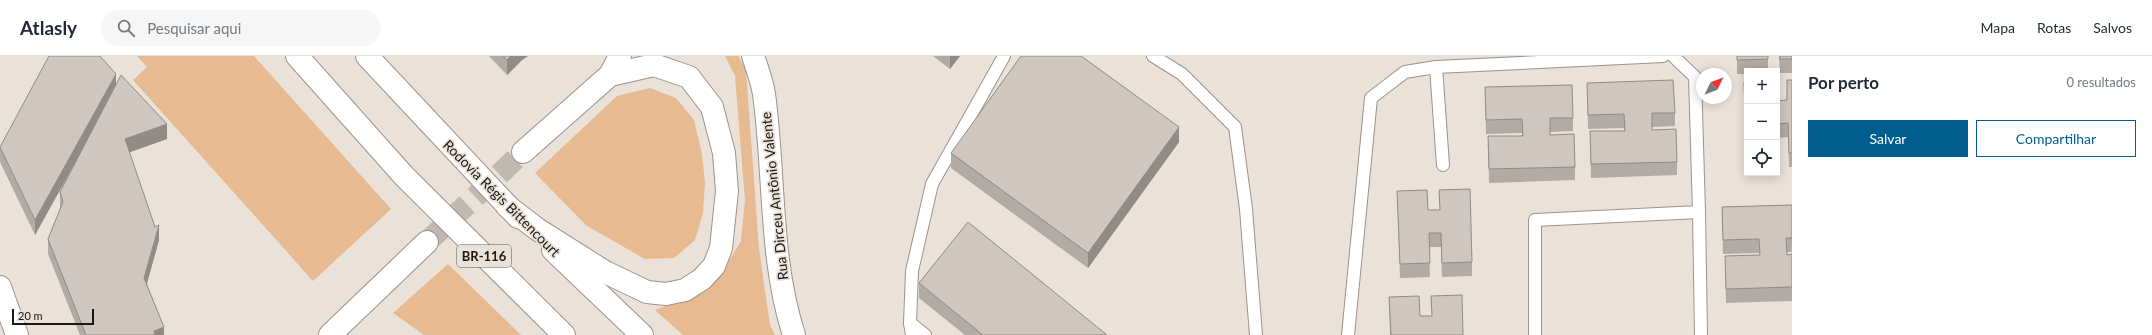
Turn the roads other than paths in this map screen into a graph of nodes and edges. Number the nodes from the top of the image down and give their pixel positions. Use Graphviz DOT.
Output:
graph roads {
  1 [pos="297,56"];
  2 [pos="367,56"];
  3 [pos="753,56"];
  4 [pos="1004,56"];
  5 [pos="1153,56"];
  6 [pos="1663,56"];
  7 [pos="1673,56"];
  8 [pos="615,65"];
  9 [pos="1436,67"];
  10 [pos="523,152"];
  11 [pos="1443,165"];
  12 [pos="507,206"];
  13 [pos="1699,212"];
  14 [pos="427,242"];
  15 [pos="0,287"];
  16 [pos="910,323"];
  17 [pos="17,335"];
  18 [pos="330,335"];
  19 [pos="564,335"];
  20 [pos="642,335"];
  21 [pos="794,335"];
  22 [pos="912,335"];
  23 [pos="925,335"];
  24 [pos="1256,335"];
  25 [pos="1348,335"];
  26 [pos="1534,335"];
  27 [pos="1701,335"];
  1 -- 19 [label="main road, BR-116"];
  2 -- 12 [label="main road, Rodovia Régis Bittencourt"];
  3 -- 21 [label="main road, Rua Dirceu Antônio Valente"];
  4 -- 16 [label="lane"];
  5 -- 24 [label="lane"];
  6 -- 9 [label="lane"];
  7 -- 13 [label="lane"];
  8 -- 10 [label="main road"];
  8 -- 12 [label="main road"];
  9 -- 11 [label="lane"];
  9 -- 25 [label="lane"];
  12 -- 20 [label="main road, Rodovia Régis Bittencourt"];
  13 -- 26 [label="lane"];
  13 -- 27 [label="lane"];
  14 -- 18 [label="main road"];
  15 -- 17 [label="main road"];
  16 -- 22 [label="lane"];
  16 -- 23 [label="lane"];
}
